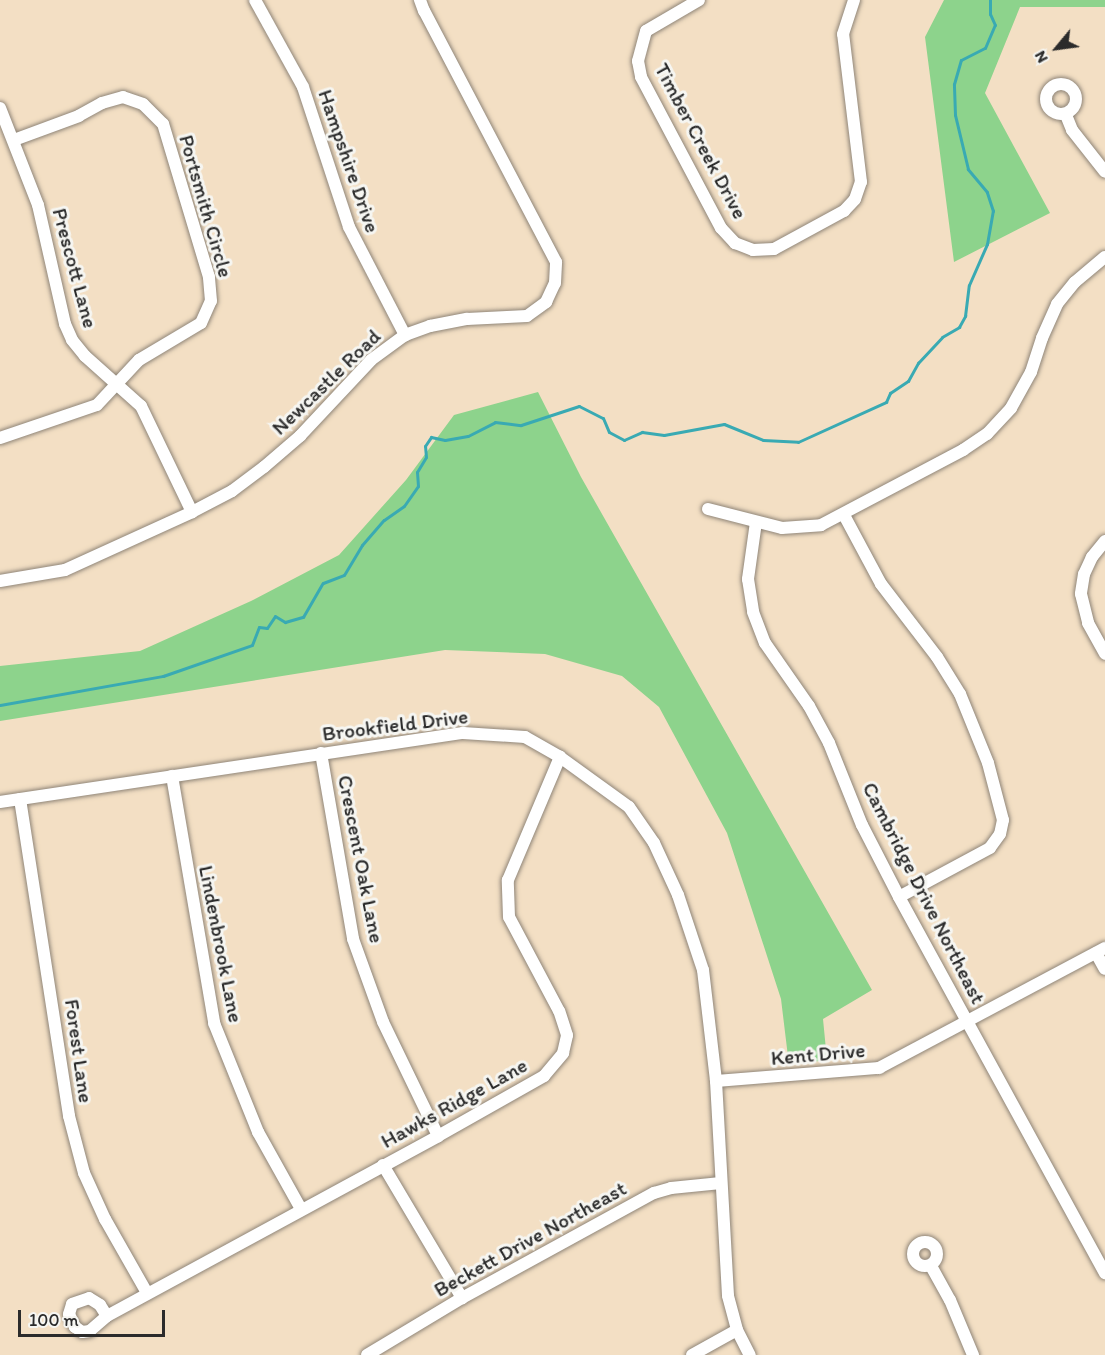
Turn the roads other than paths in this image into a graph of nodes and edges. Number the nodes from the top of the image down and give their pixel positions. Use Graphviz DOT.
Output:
graph roads {
  1 [pos="255,0"];
  2 [pos="420,0"];
  3 [pos="699,0"];
  4 [pos="854,0"];
  5 [pos="0,108"];
  6 [pos="1066,115"];
  7 [pos="14,140"];
  8 [pos="1105,172"];
  9 [pos="1105,257"];
  10 [pos="405,335"];
  11 [pos="118,383"];
  12 [pos="0,438"];
  13 [pos="708,509"];
  14 [pos="192,512"];
  15 [pos="844,515"];
  16 [pos="756,522"];
  17 [pos="1105,541"];
  18 [pos="0,581"];
  19 [pos="1105,654"];
  20 [pos="321,753"];
  21 [pos="560,757"];
  22 [pos="172,776"];
  23 [pos="20,799"];
  24 [pos="0,802"];
  25 [pos="899,897"];
  26 [pos="1101,951"];
  27 [pos="1105,969"];
  28 [pos="967,1022"];
  29 [pos="716,1081"];
  30 [pos="438,1137"];
  31 [pos="383,1166"];
  32 [pos="721,1183"];
  33 [pos="301,1209"];
  34 [pos="931,1266"];
  35 [pos="1105,1273"];
  36 [pos="147,1293"];
  37 [pos="462,1298"];
  38 [pos="107,1316"];
  39 [pos="737,1330"];
  40 [pos="367,1355"];
  41 [pos="692,1355"];
  42 [pos="750,1355"];
  43 [pos="973,1355"];
  1 -- 10 [label="street, Hampshire Drive"];
  2 -- 10 [label="street, Newcastle Road"];
  3 -- 4 [label="street, Timber Creek Drive"];
  5 -- 7 [label="street, Prescott Lane"];
  6 -- 8 [label="street"];
  7 -- 11 [label="street, Prescott Lane"];
  7 -- 11 [label="street, Portsmith Circle"];
  9 -- 15 [label="street"];
  10 -- 14 [label="street, Newcastle Road"];
  11 -- 12 [label="street, Portsmith Circle"];
  11 -- 14 [label="street, Prescott Lane"];
  13 -- 16 [label="street"];
  14 -- 18 [label="street, Newcastle Road"];
  15 -- 16 [label="street"];
  15 -- 25 [label="street"];
  16 -- 25 [label="street, Cambridge Drive Northeast"];
  17 -- 19 [label="street"];
  20 -- 21 [label="street, Brookfield Drive"];
  20 -- 22 [label="street, Brookfield Drive"];
  20 -- 30 [label="street, Crescent Oak Lane"];
  21 -- 29 [label="street, Brookfield Drive"];
  21 -- 30 [label="street, Hawks Ridge Lane"];
  22 -- 23 [label="street, Brookfield Drive"];
  22 -- 33 [label="street, Lindenbrook Lane"];
  23 -- 24 [label="street, Brookfield Drive"];
  23 -- 36 [label="street, Forest Lane"];
  25 -- 28 [label="street, Cambridge Drive Northeast"];
  26 -- 27 [label="street"];
  26 -- 28 [label="street, Kent Drive"];
  28 -- 29 [label="street, Kent Drive"];
  28 -- 35 [label="street, Cambridge Drive Northeast"];
  29 -- 32 [label="street, Brookfield Drive"];
  30 -- 31 [label="street, Hawks Ridge Lane"];
  31 -- 33 [label="street, Hawks Ridge Lane"];
  31 -- 37 [label="street"];
  32 -- 37 [label="street, Beckett Drive Northeast"];
  32 -- 39 [label="street, Brookfield Drive"];
  33 -- 36 [label="street, Hawks Ridge Lane"];
  34 -- 43 [label="street"];
  36 -- 38 [label="street, Hawks Ridge Lane"];
  37 -- 40 [label="street, Beckett Drive Northeast"];
  39 -- 41 [label="street"];
  39 -- 42 [label="street, Brookfield Drive"];
}
